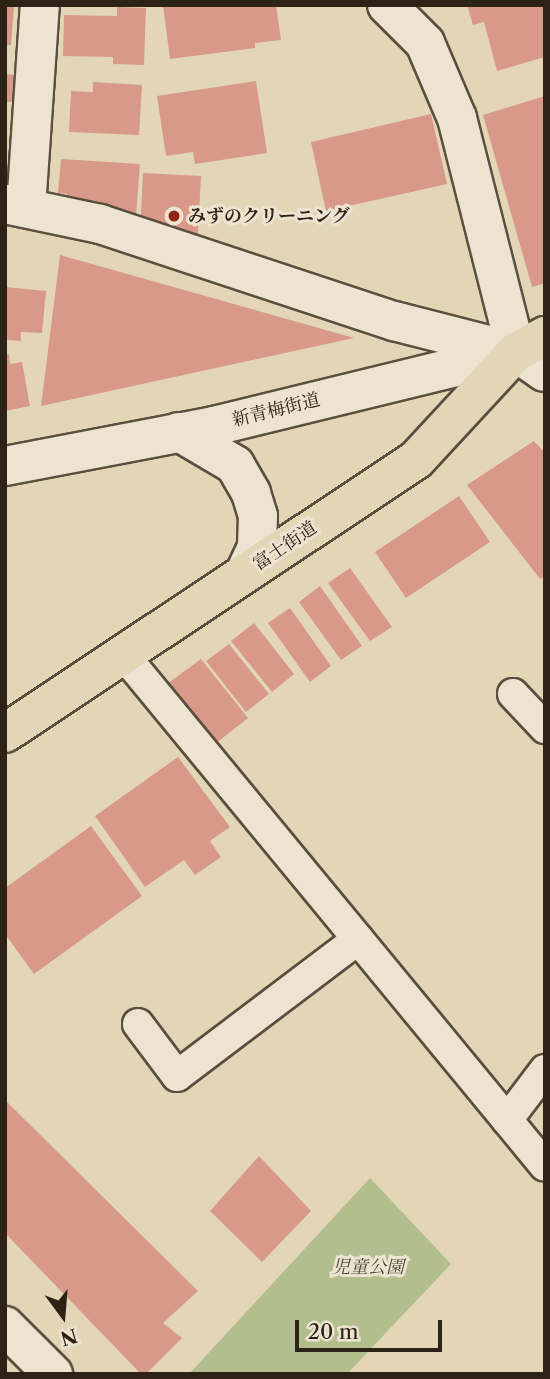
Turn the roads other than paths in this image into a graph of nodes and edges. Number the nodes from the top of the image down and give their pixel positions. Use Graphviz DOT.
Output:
graph roads {
  1 [pos="40,5"];
  2 [pos="387,5"];
  3 [pos="16,206"];
  4 [pos="538,351"];
  5 [pos="178,432"];
  6 [pos="5,466"];
  7 [pos="245,573"];
  8 [pos="123,654"];
  9 [pos="513,694"];
  10 [pos="545,728"];
  11 [pos="5,733"];
  12 [pos="358,939"];
  13 [pos="138,1024"];
  14 [pos="545,1070"];
  15 [pos="507,1120"];
  16 [pos="545,1166"];
  17 [pos="5,1326"];
  18 [pos="53,1374"];
  1 -- 3 [label="street"];
  2 -- 4 [label="street"];
  3 -- 4 [label="street"];
  4 -- 5 [label="street, 新青梅街道"];
  4 -- 7 [label="main road, 富士街道"];
  5 -- 6 [label="street, 新青梅街道"];
  5 -- 7 [label="street"];
  7 -- 8 [label="main road, 富士街道"];
  8 -- 11 [label="main road, 富士街道"];
  8 -- 12 [label="lane"];
  9 -- 10 [label="lane"];
  12 -- 13 [label="lane"];
  12 -- 15 [label="lane"];
  14 -- 15 [label="lane"];
  15 -- 16 [label="lane"];
  17 -- 18 [label="street"];
}
